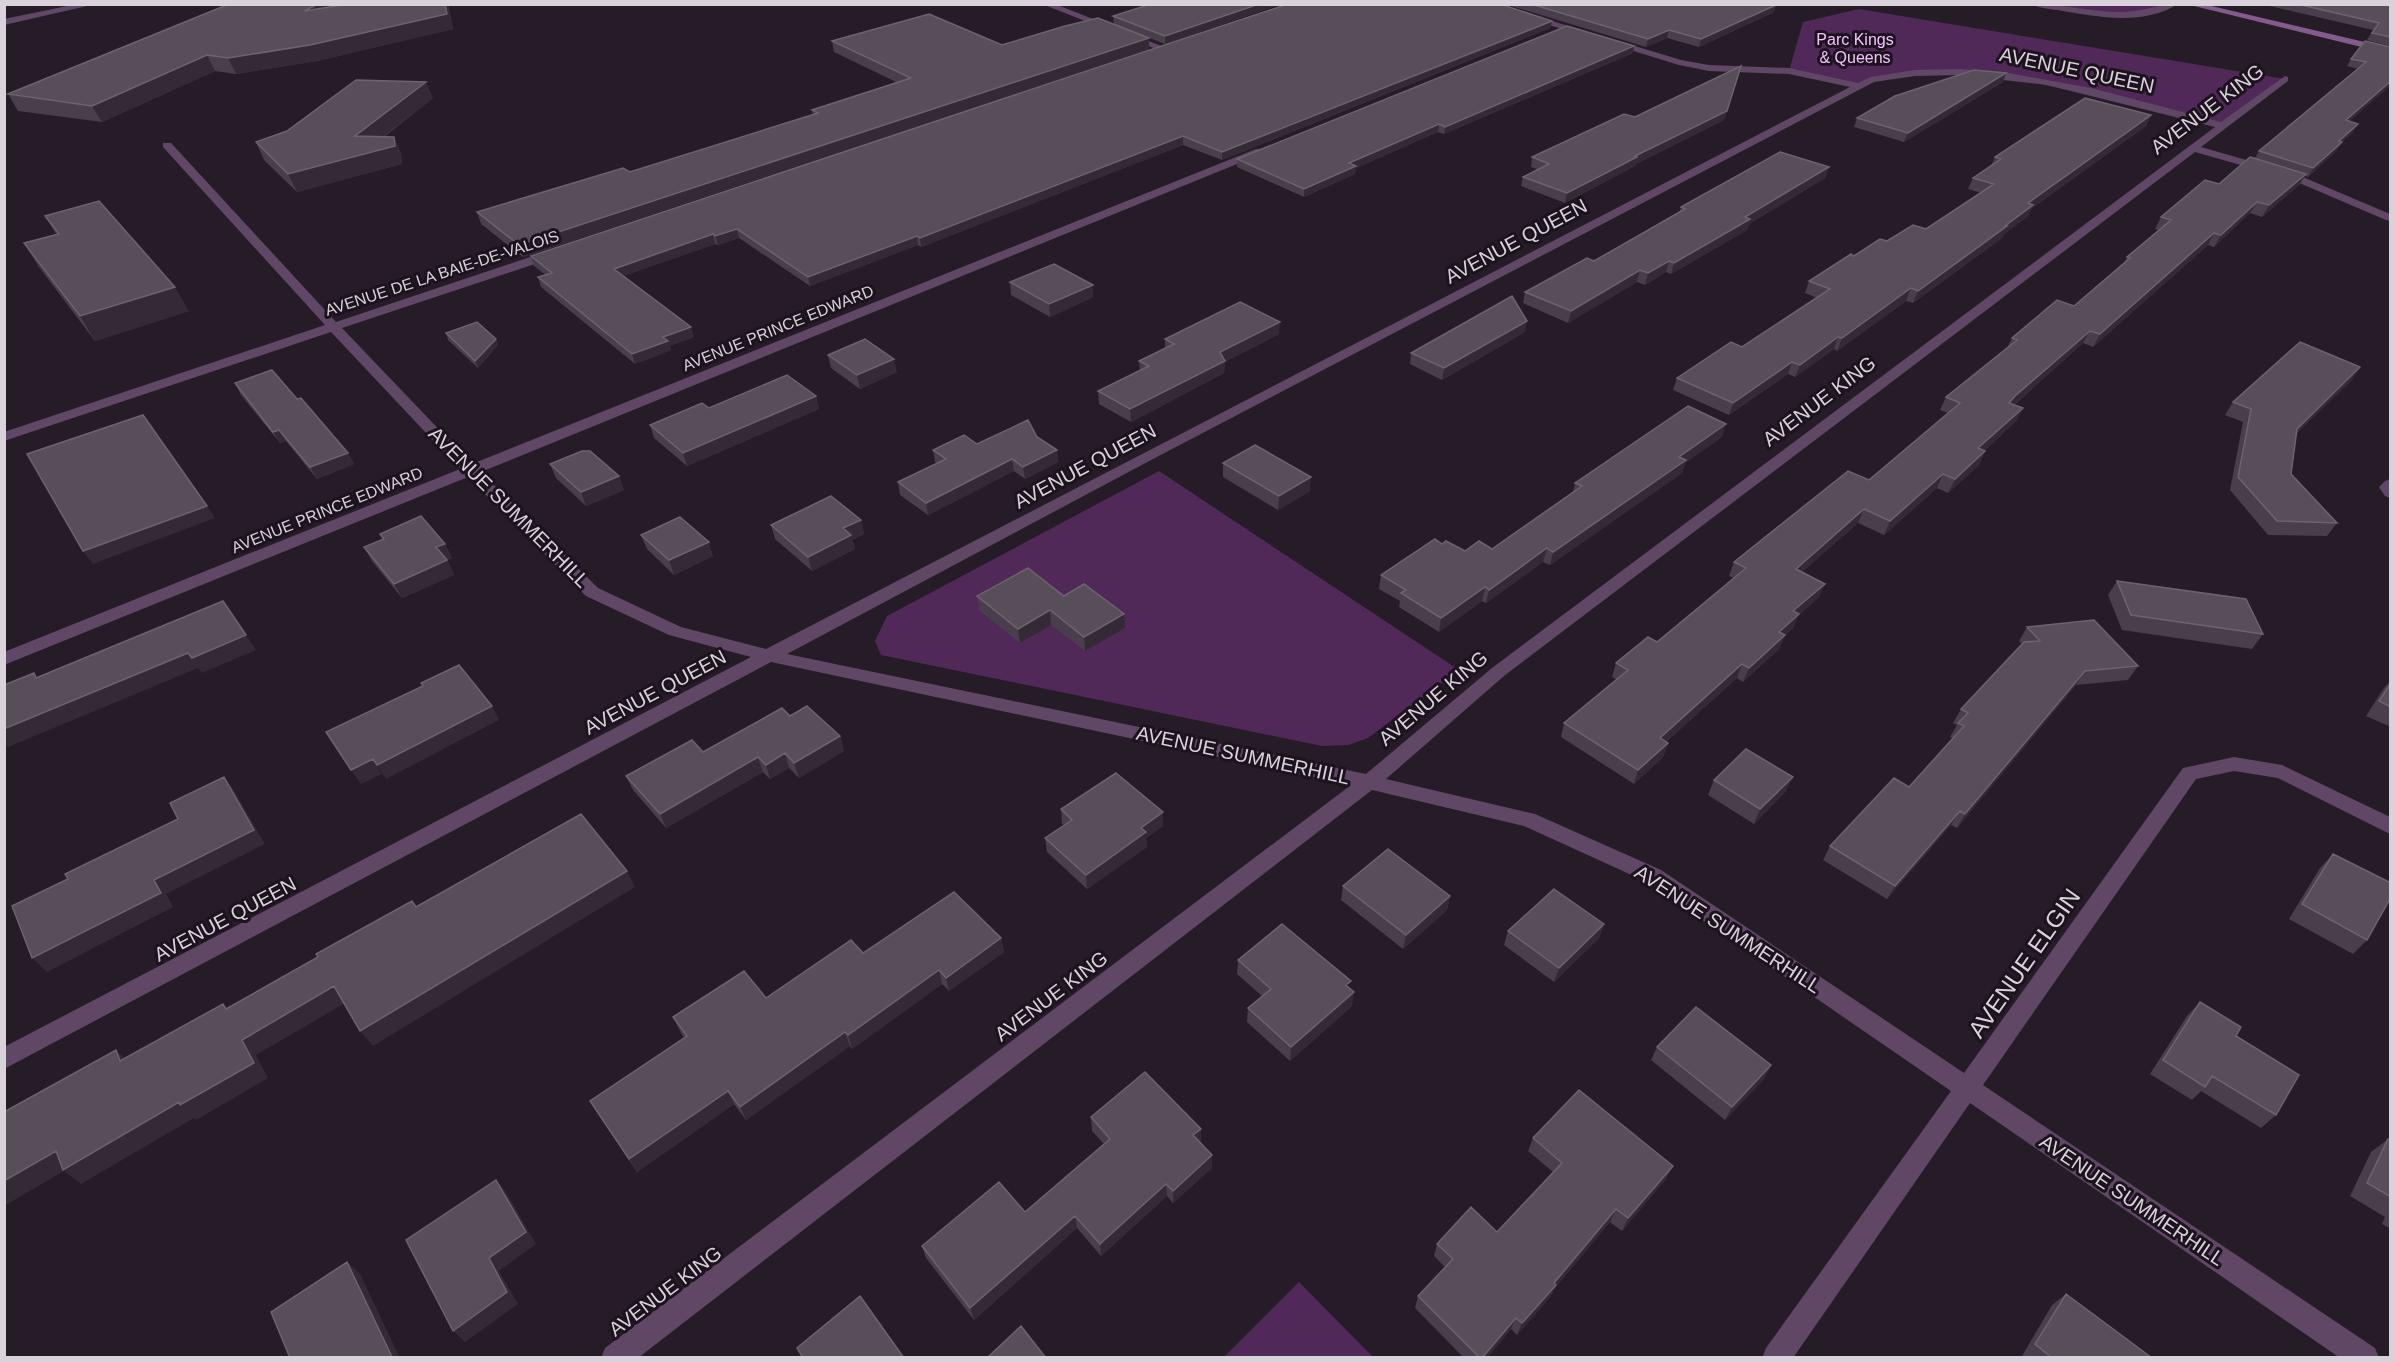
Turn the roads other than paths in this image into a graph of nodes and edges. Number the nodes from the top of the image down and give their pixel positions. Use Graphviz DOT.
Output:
graph roads {
  1 [pos="92,4"];
  2 [pos="1046,4"];
  3 [pos="1485,4"];
  4 [pos="2035,4"];
  5 [pos="2174,4"];
  6 [pos="2190,4"];
  7 [pos="4,22"];
  8 [pos="1563,29"];
  9 [pos="1541,38"];
  10 [pos="2391,51"];
  11 [pos="1142,57"];
  12 [pos="2285,79"];
  13 [pos="1857,86"];
  14 [pos="2221,125"];
  15 [pos="167,145"];
  16 [pos="1276,145"];
  17 [pos="2192,148"];
  18 [pos="2391,218"];
  19 [pos="561,251"];
  20 [pos="334,327"];
  21 [pos="4,437"];
  22 [pos="470,470"];
  23 [pos="2391,484"];
  24 [pos="2391,493"];
  25 [pos="769,656"];
  26 [pos="4,659"];
  27 [pos="1369,782"];
  28 [pos="2391,826"];
  29 [pos="4,1059"];
  30 [pos="1968,1089"];
  31 [pos="615,1358"];
  32 [pos="1776,1358"];
  33 [pos="2365,1358"];
  1 -- 7 [label="street"];
  2 -- 11 [label="street"];
  3 -- 8 [label="street"];
  4 -- 5 [label="street"];
  6 -- 10 [label="street"];
  8 -- 9 [label="street"];
  8 -- 13 [label="street"];
  12 -- 14 [label="street, AVENUE KING"];
  13 -- 14 [label="street, AVENUE QUEEN"];
  13 -- 25 [label="street, AVENUE QUEEN"];
  14 -- 17 [label="street, AVENUE KING"];
  15 -- 20 [label="street, AVENUE SUMMERHILL"];
  16 -- 22 [label="street, AVENUE PRINCE EDWARD"];
  17 -- 18 [label="street"];
  17 -- 27 [label="street, AVENUE KING"];
  19 -- 20 [label="street, AVENUE DE LA BAIE-DE-VALOIS"];
  20 -- 21 [label="street, AVENUE DE LA BAIE-DE-VALOIS"];
  20 -- 22 [label="street, AVENUE SUMMERHILL"];
  22 -- 25 [label="street, AVENUE SUMMERHILL"];
  22 -- 26 [label="street, AVENUE PRINCE EDWARD"];
  23 -- 24 [label="street"];
  25 -- 27 [label="street, AVENUE SUMMERHILL"];
  25 -- 29 [label="street, AVENUE QUEEN"];
  27 -- 30 [label="street, AVENUE SUMMERHILL"];
  27 -- 31 [label="street, AVENUE KING"];
  28 -- 30 [label="street, AVENUE ELGIN"];
  30 -- 32 [label="street, AVENUE ELGIN"];
  30 -- 33 [label="street, AVENUE SUMMERHILL"];
}
